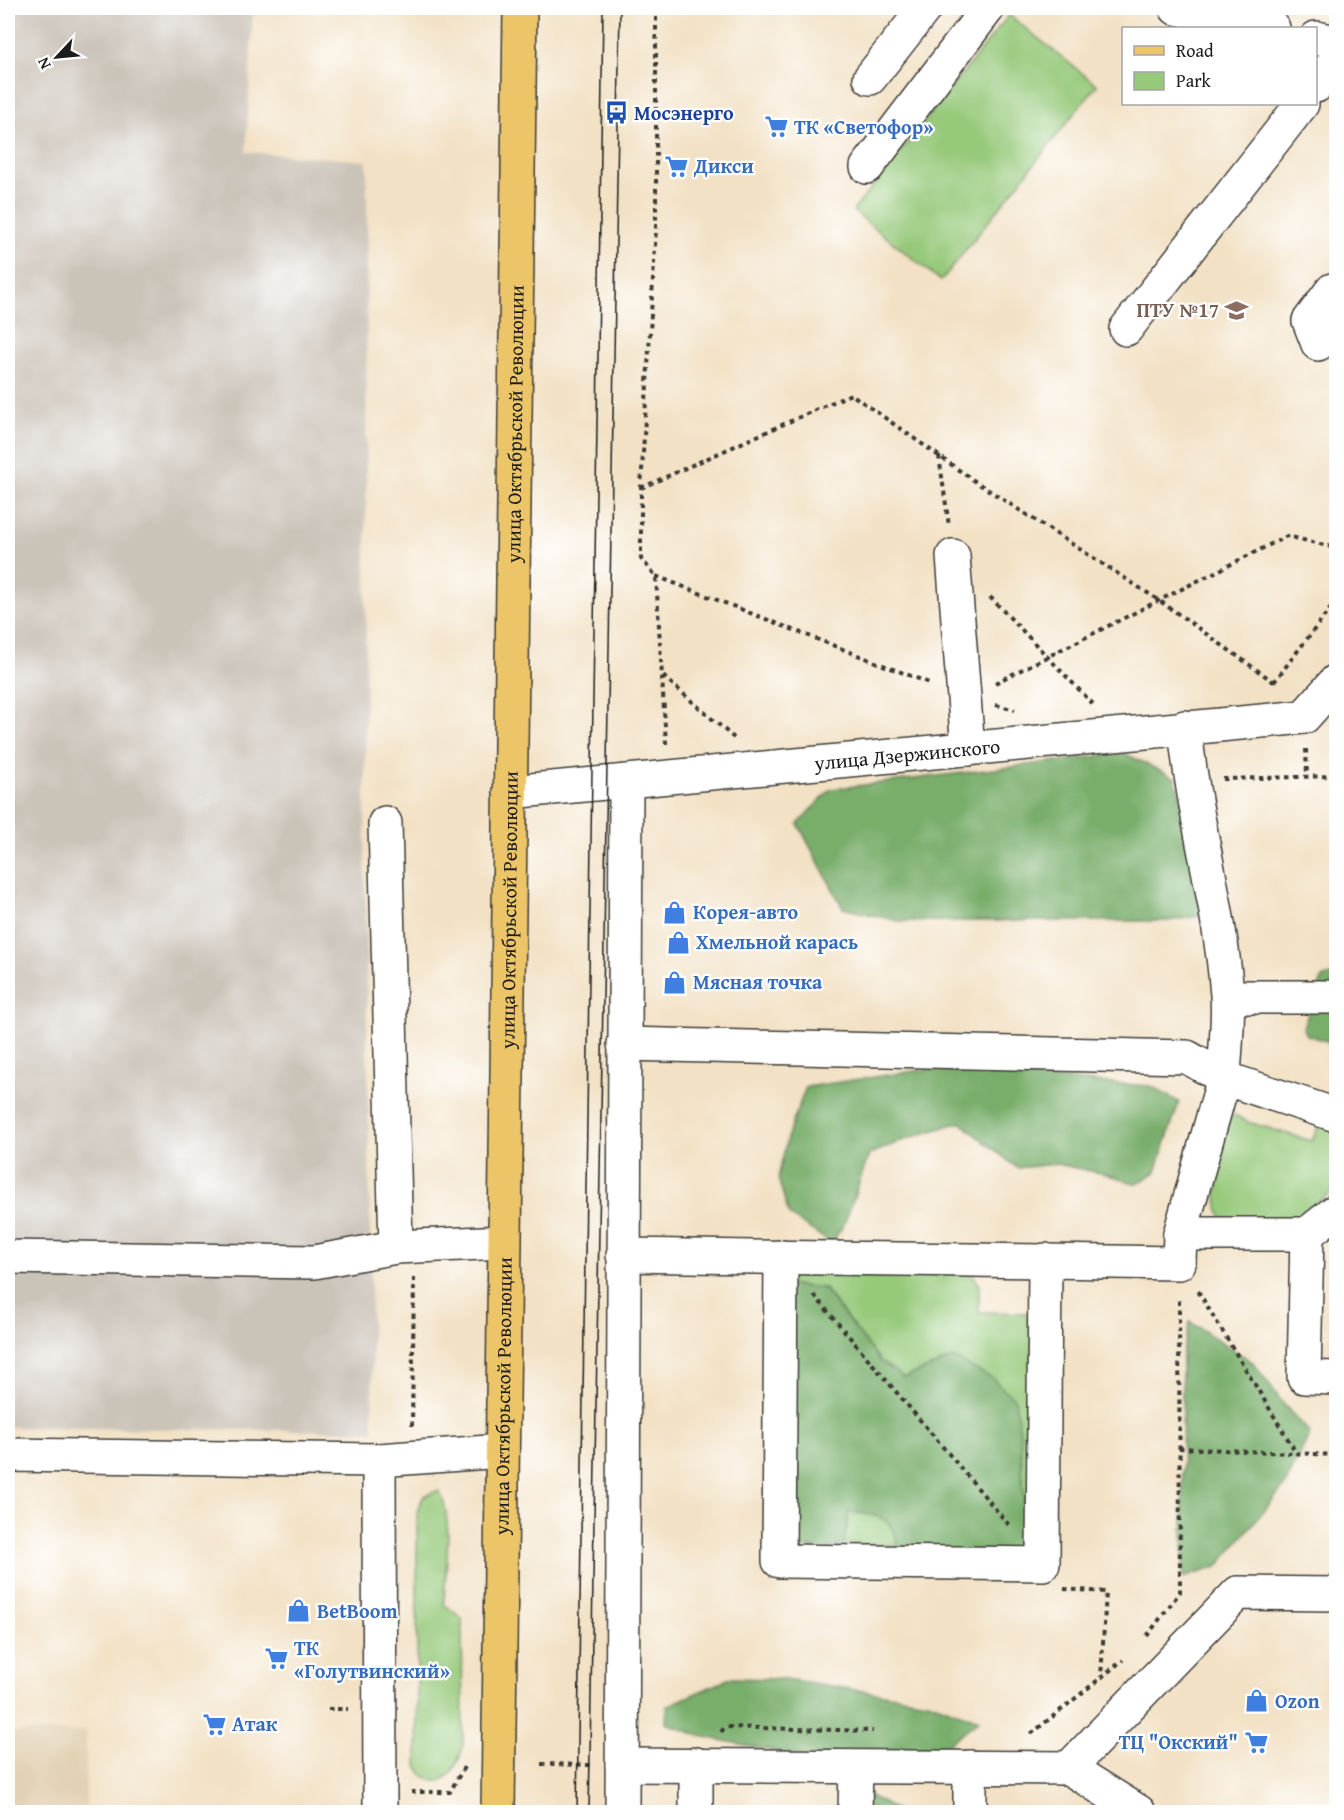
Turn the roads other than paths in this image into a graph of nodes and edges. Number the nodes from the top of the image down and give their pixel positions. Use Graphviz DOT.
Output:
graph roads {
  1 [pos="520,8"];
  2 [pos="926,8"];
  3 [pos="988,8"];
  4 [pos="1176,8"];
  5 [pos="1268,27"];
  6 [pos="1317,38"];
  7 [pos="1336,42"];
  8 [pos="1336,64"];
  9 [pos="870,78"];
  10 [pos="1317,86"];
  11 [pos="1301,105"];
  12 [pos="867,167"];
  13 [pos="1336,291"];
  14 [pos="1126,329"];
  15 [pos="1318,344"];
  16 [pos="953,556"];
  17 [pos="1336,681"];
  18 [pos="1336,714"];
  19 [pos="1304,717"];
  20 [pos="1185,727"];
  21 [pos="968,749"];
  22 [pos="626,782"];
  23 [pos="510,792"];
  24 [pos="386,823"];
  25 [pos="1228,997"];
  26 [pos="1336,997"];
  27 [pos="624,1044"];
  28 [pos="1224,1078"];
  29 [pos="1336,1115"];
  30 [pos="1336,1211"];
  31 [pos="1307,1234"];
  32 [pos="504,1242"];
  33 [pos="406,1246"];
  34 [pos="623,1255"];
  35 [pos="8,1257"];
  36 [pos="782,1257"];
  37 [pos="1045,1260"];
  38 [pos="1179,1260"];
  39 [pos="1336,1377"];
  40 [pos="502,1451"];
  41 [pos="8,1455"];
  42 [pos="379,1460"];
  43 [pos="1336,1594"];
  44 [pos="696,1764"];
  45 [pos="622,1765"];
  46 [pos="970,1767"];
  47 [pos="856,1768"];
  48 [pos="1070,1768"];
  49 [pos="380,1802"];
  50 [pos="498,1812"];
  51 [pos="622,1812"];
  52 [pos="696,1812"];
  53 [pos="855,1812"];
  54 [pos="970,1812"];
  55 [pos="1139,1812"];
  1 -- 23 [label="main road, улица Октябрьской Революции"];
  2 -- 9 [label="street"];
  3 -- 12 [label="street"];
  4 -- 5 [label="street"];
  6 -- 7 [label="street"];
  8 -- 10 [label="street"];
  11 -- 14 [label="street"];
  13 -- 15 [label="street"];
  16 -- 21 [label="street"];
  17 -- 19 [label="street"];
  18 -- 19 [label="street, улица Дзержинского"];
  19 -- 20 [label="street, улица Дзержинского"];
  20 -- 21 [label="street, улица Дзержинского"];
  20 -- 25 [label="street"];
  21 -- 22 [label="street, улица Дзержинского"];
  22 -- 23 [label="street, улица Дзержинского"];
  22 -- 27 [label="street"];
  23 -- 32 [label="main road, улица Октябрьской Революции"];
  24 -- 33 [label="street"];
  25 -- 26 [label="street"];
  25 -- 28 [label="street"];
  27 -- 28 [label="street"];
  27 -- 34 [label="street"];
  28 -- 29 [label="street"];
  28 -- 38 [label="street"];
  30 -- 31 [label="street"];
  31 -- 38 [label="street"];
  31 -- 39 [label="street"];
  32 -- 33 [label="street"];
  32 -- 40 [label="main road, улица Октябрьской Революции"];
  33 -- 35 [label="street"];
  34 -- 36 [label="street"];
  34 -- 45 [label="street"];
  36 -- 37 [label="street"];
  36 -- 37 [label="street"];
  37 -- 38 [label="street"];
  40 -- 42 [label="street"];
  40 -- 50 [label="main road, улица Октябрьской Революции"];
  41 -- 42 [label="street"];
  42 -- 49 [label="street"];
  43 -- 48 [label="street"];
  44 -- 45 [label="street"];
  44 -- 47 [label="street"];
  44 -- 52 [label="street"];
  45 -- 51 [label="street"];
  46 -- 47 [label="street"];
  46 -- 48 [label="street"];
  46 -- 54 [label="street"];
  47 -- 53 [label="street"];
  48 -- 55 [label="street"];
}
